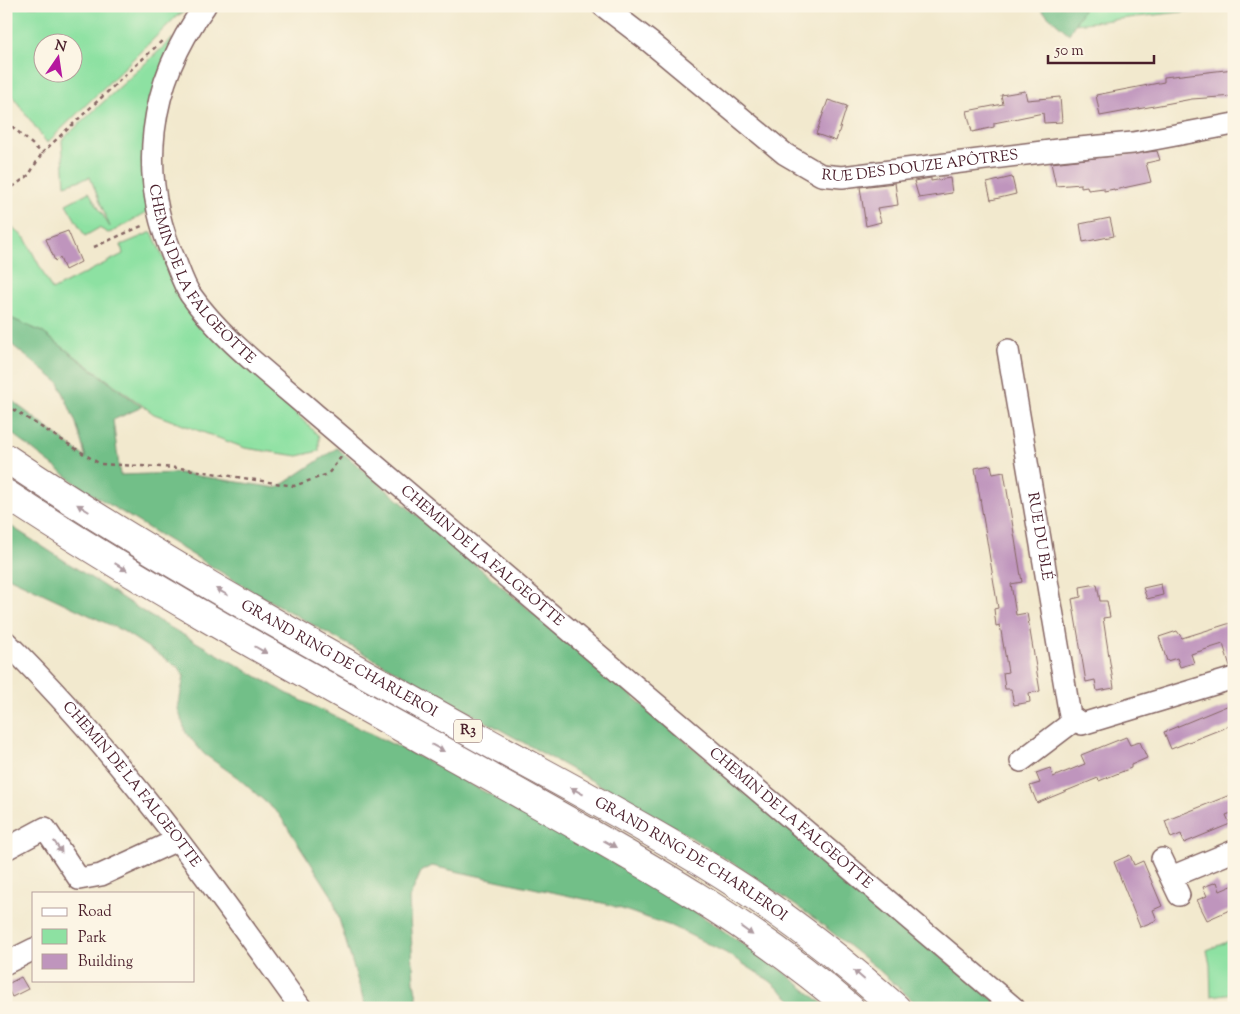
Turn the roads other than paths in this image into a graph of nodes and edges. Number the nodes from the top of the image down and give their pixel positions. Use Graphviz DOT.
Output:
graph roads {
  1 [pos="205,6"];
  2 [pos="603,6"];
  3 [pos="1234,124"];
  4 [pos="1008,350"];
  5 [pos="6,458"];
  6 [pos="6,494"];
  7 [pos="6,642"];
  8 [pos="1234,678"];
  9 [pos="1075,720"];
  10 [pos="1021,761"];
  11 [pos="177,840"];
  12 [pos="6,849"];
  13 [pos="1234,851"];
  14 [pos="1171,877"];
  15 [pos="100,884"];
  16 [pos="32,950"];
  17 [pos="6,963"];
  18 [pos="301,1008"];
  19 [pos="850,1008"];
  20 [pos="896,1008"];
  21 [pos="1014,1008"];
  1 -- 21 [label="street, CHEMIN DE LA FALGEOTTE"];
  2 -- 3 [label="street, RUE DES DOUZE APÔTRES"];
  4 -- 9 [label="street, RUE DU BLÉ"];
  20 -- 5 [label="highway, GRAND RING DE CHARLEROI / R3, one-way"];
  6 -- 19 [label="highway, GRAND RING DE CHARLEROI / R3, one-way"];
  7 -- 11 [label="street, CHEMIN DE LA FALGEOTTE"];
  8 -- 9 [label="street"];
  9 -- 10 [label="street"];
  11 -- 15 [label="street"];
  11 -- 18 [label="street, CHEMIN DE LA FALGEOTTE"];
  12 -- 15 [label="street, one-way"];
  13 -- 14 [label="street"];
  16 -- 17 [label="street"];
}
